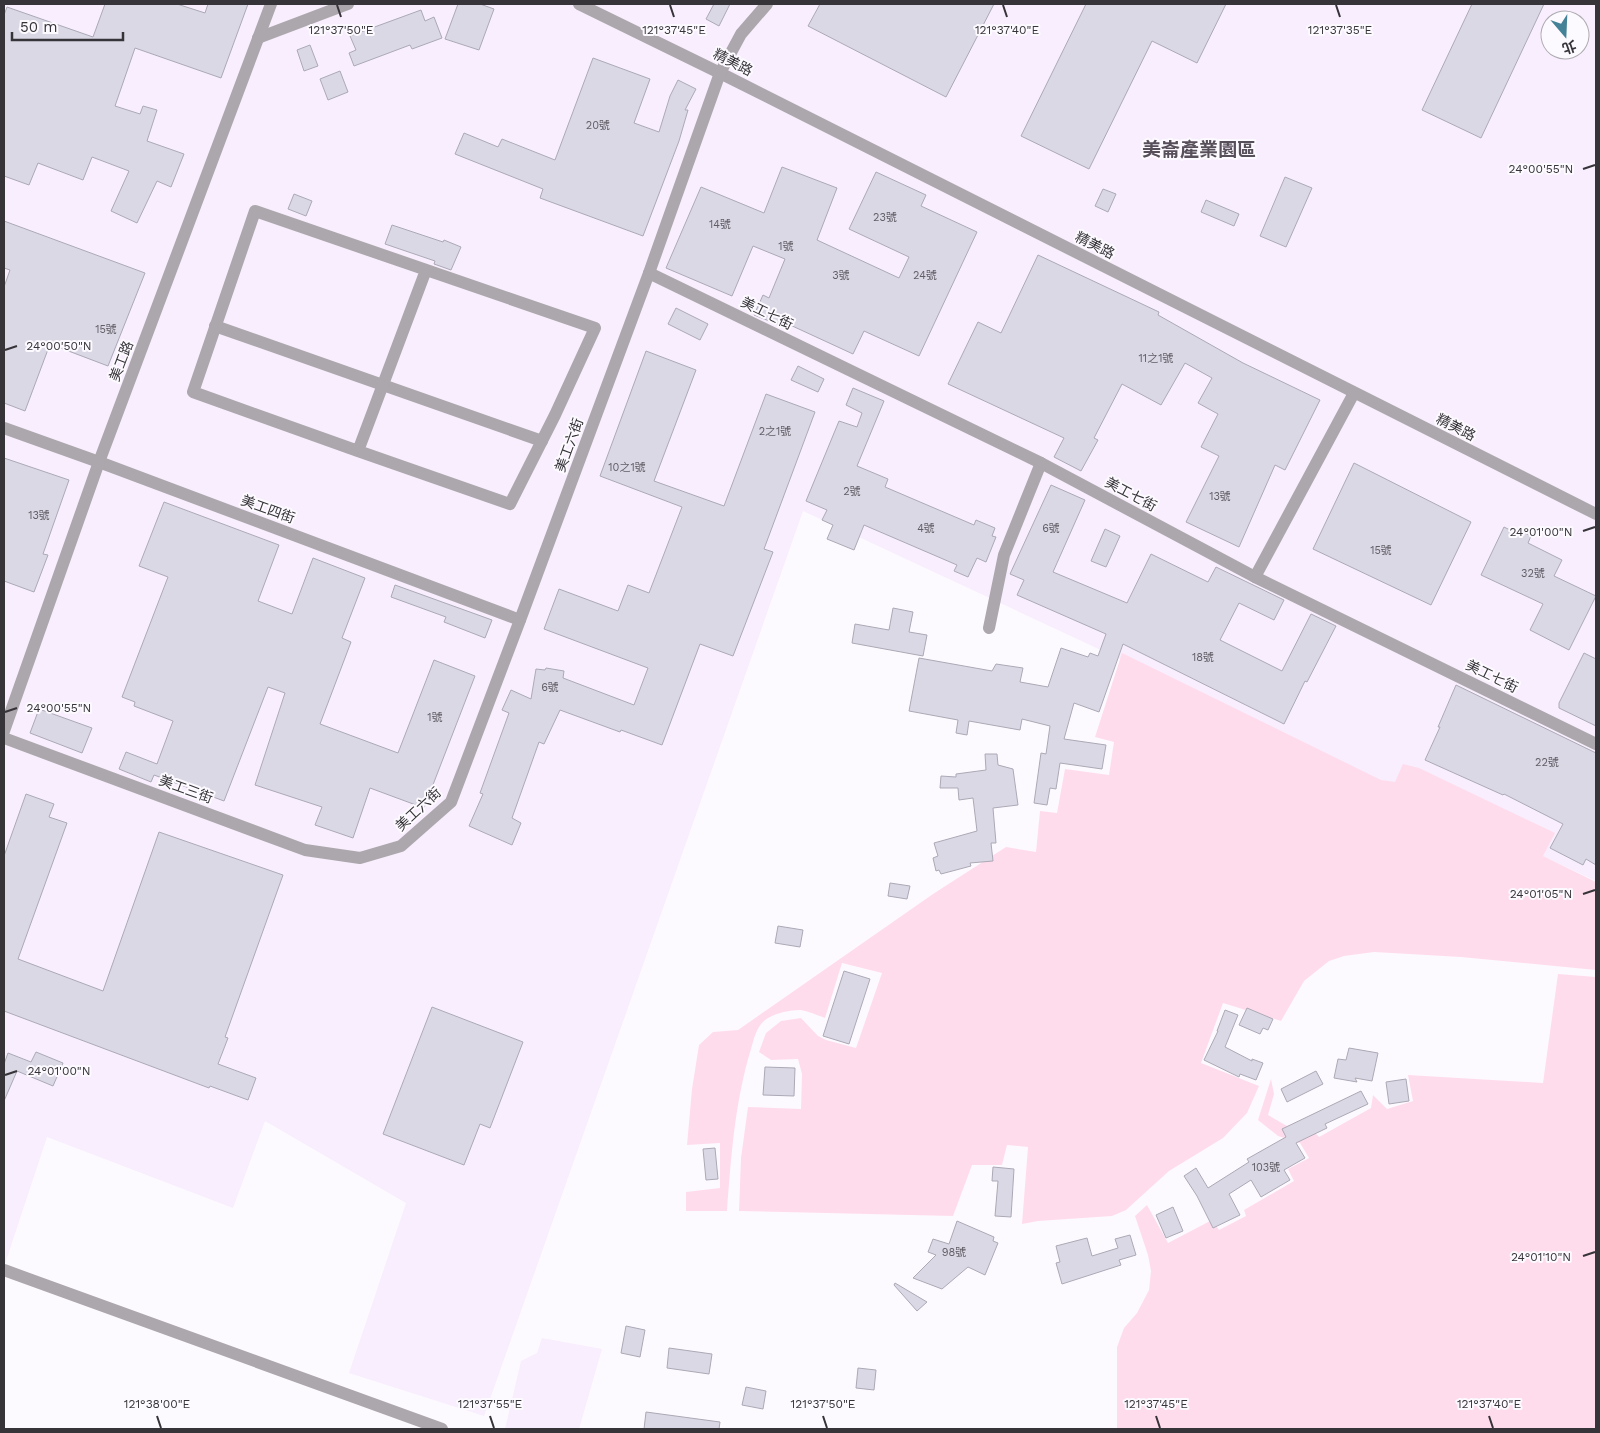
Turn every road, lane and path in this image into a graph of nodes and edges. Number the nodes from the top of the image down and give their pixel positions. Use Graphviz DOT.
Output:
graph roads {
  1 [pos="271,4"];
  2 [pos="348,4"];
  3 [pos="579,4"];
  4 [pos="767,4"];
  5 [pos="258,38"];
  6 [pos="720,73"];
  7 [pos="426,270"];
  8 [pos="649,273"];
  9 [pos="215,326"];
  10 [pos="383,385"];
  11 [pos="1354,393"];
  12 [pos="4,428"];
  13 [pos="542,441"];
  14 [pos="358,451"];
  15 [pos="99,462"];
  16 [pos="1040,463"];
  17 [pos="1596,514"];
  18 [pos="1255,577"];
  19 [pos="520,620"];
  20 [pos="989,628"];
  21 [pos="4,731"];
  22 [pos="4,738"];
  23 [pos="1596,744"];
  24 [pos="360,858"];
  25 [pos="4,1270"];
  26 [pos="442,1429"];
  1 -- 5 [label="street, 美工路"];
  2 -- 5 [label="street"];
  3 -- 6 [label="street, 精美路"];
  4 -- 6 [label="street, 美工六街"];
  5 -- 15 [label="street, 美工路"];
  6 -- 8 [label="street, 美工六街"];
  6 -- 11 [label="street, 精美路"];
  7 -- 9 [label="street"];
  7 -- 10 [label="street"];
  7 -- 13 [label="street"];
  8 -- 16 [label="street, 美工七街"];
  8 -- 19 [label="street, 美工六街"];
  9 -- 10 [label="street"];
  9 -- 14 [label="street"];
  10 -- 13 [label="street"];
  10 -- 14 [label="street"];
  11 -- 17 [label="street, 精美路"];
  11 -- 18 [label="street"];
  12 -- 15 [label="street, 美工四街"];
  13 -- 14 [label="street"];
  15 -- 19 [label="street, 美工四街"];
  15 -- 21 [label="street, 美工路"];
  16 -- 18 [label="street, 美工七街"];
  16 -- 20 [label="street"];
  18 -- 23 [label="street, 美工七街"];
  19 -- 24 [label="street, 美工六街"];
  22 -- 24 [label="street, 美工三街"];
  25 -- 26 [label="street"];
}
